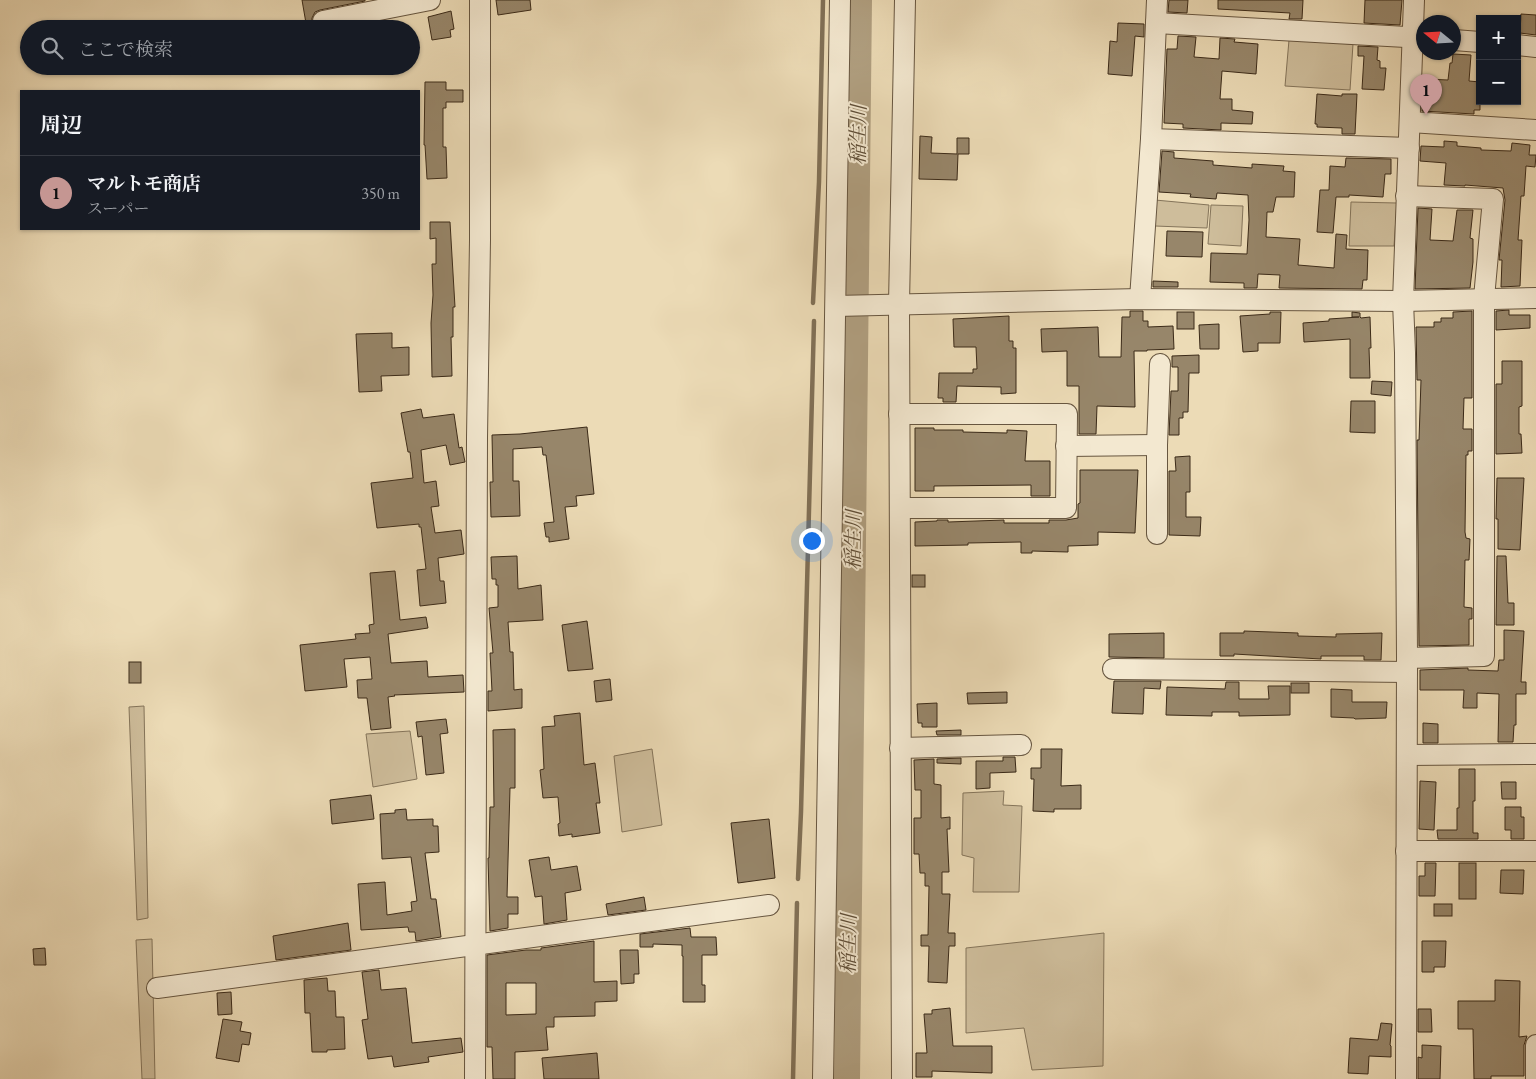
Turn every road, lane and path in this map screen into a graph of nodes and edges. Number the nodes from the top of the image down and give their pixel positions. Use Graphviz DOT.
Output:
graph roads {
  1 [pos="430,0"];
  2 [pos="480,0"];
  3 [pos="840,0"];
  4 [pos="905,0"];
  5 [pos="1158,0"];
  6 [pos="1414,0"];
  7 [pos="1416,19"];
  8 [pos="328,20"];
  9 [pos="1156,23"];
  10 [pos="1416,38"];
  11 [pos="1461,41"];
  12 [pos="1476,42"];
  13 [pos="1521,45"];
  14 [pos="1536,46"];
  15 [pos="1416,59"];
  16 [pos="1410,122"];
  17 [pos="1536,130"];
  18 [pos="1151,139"];
  19 [pos="1409,148"];
  20 [pos="1406,196"];
  21 [pos="1484,298"];
  22 [pos="1536,298"];
  23 [pos="1140,299"];
  24 [pos="1403,301"];
  25 [pos="899,304"];
  26 [pos="840,306"];
  27 [pos="1160,364"];
  28 [pos="899,414"];
  29 [pos="1157,445"];
  30 [pos="1066,446"];
  31 [pos="900,508"];
  32 [pos="1157,534"];
  33 [pos="1407,665"];
  34 [pos="1113,669"];
  35 [pos="1021,745"];
  36 [pos="900,748"];
  37 [pos="1536,754"];
  38 [pos="1407,755"];
  39 [pos="1406,851"];
  40 [pos="1536,851"];
  41 [pos="769,905"];
  42 [pos="476,944"];
  43 [pos="157,988"];
  44 [pos="1536,1045"];
  45 [pos="475,1079"];
  46 [pos="823,1079"];
  47 [pos="902,1079"];
  48 [pos="1406,1079"];
  49 [pos="1536,1079"];
  1 -- 8 [label="street"];
  2 -- 42 [label="street"];
  3 -- 26 [label="street"];
  4 -- 25 [label="street"];
  5 -- 9 [label="street"];
  6 -- 7 [label="street"];
  9 -- 10 [label="street"];
  9 -- 18 [label="street"];
  11 -- 12 [label="street"];
  13 -- 14 [label="street"];
  15 -- 16 [label="street"];
  16 -- 17 [label="street"];
  16 -- 19 [label="street"];
  18 -- 19 [label="street"];
  18 -- 23 [label="street"];
  19 -- 20 [label="street"];
  20 -- 21 [label="street"];
  20 -- 24 [label="street"];
  21 -- 22 [label="street"];
  21 -- 24 [label="street"];
  21 -- 33 [label="street"];
  23 -- 24 [label="street"];
  23 -- 25 [label="street"];
  24 -- 33 [label="street"];
  25 -- 26 [label="street"];
  25 -- 28 [label="street"];
  26 -- 46 [label="street"];
  27 -- 29 [label="street"];
  28 -- 30 [label="street"];
  28 -- 31 [label="street"];
  29 -- 30 [label="street"];
  29 -- 32 [label="street"];
  30 -- 31 [label="street"];
  31 -- 36 [label="street"];
  33 -- 34 [label="street"];
  33 -- 38 [label="street"];
  35 -- 36 [label="street"];
  36 -- 47 [label="street"];
  37 -- 38 [label="street"];
  38 -- 39 [label="street"];
  39 -- 40 [label="street"];
  39 -- 48 [label="street"];
  41 -- 42 [label="street"];
  42 -- 43 [label="street"];
  42 -- 45 [label="street"];
  44 -- 49 [label="street"];
}
